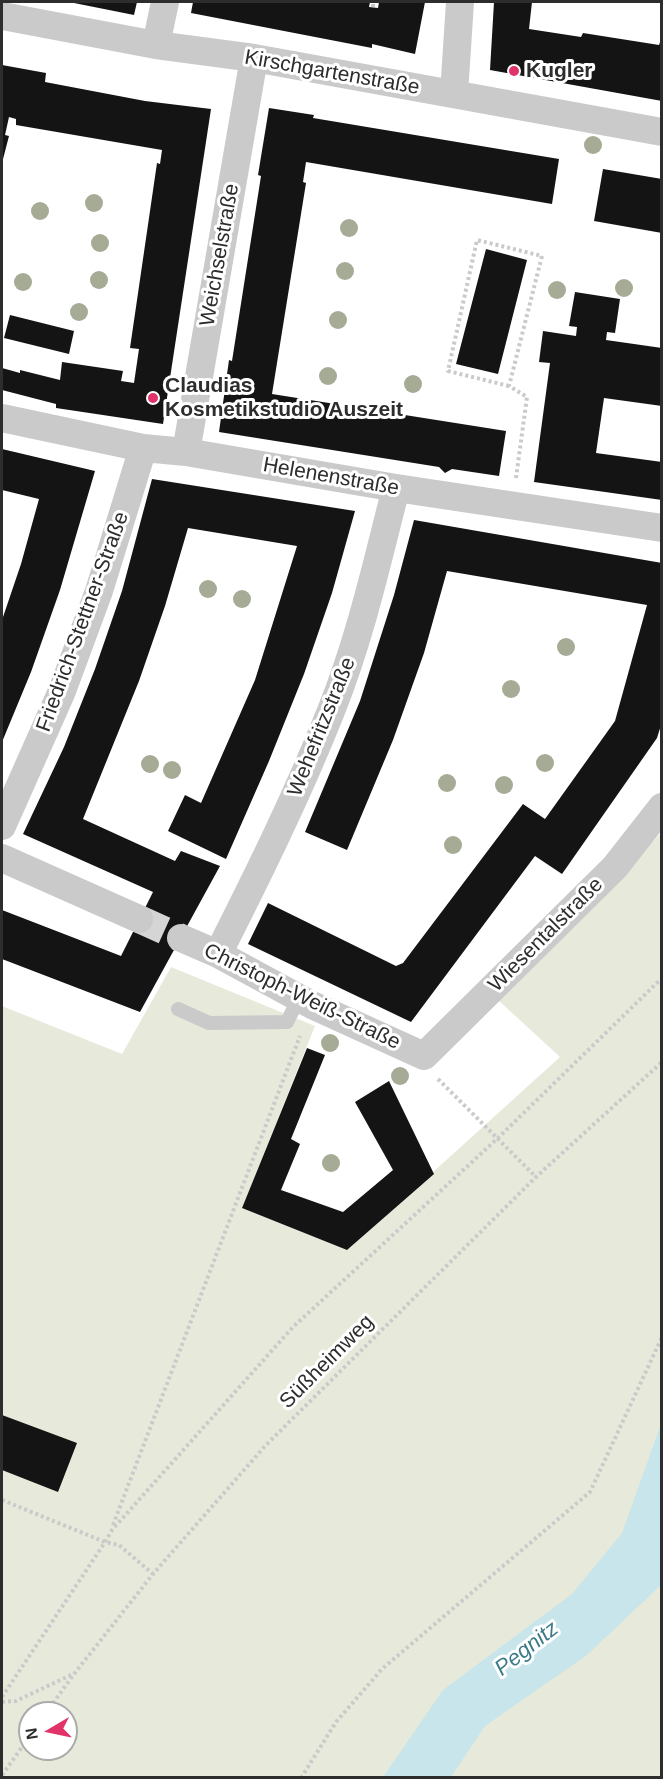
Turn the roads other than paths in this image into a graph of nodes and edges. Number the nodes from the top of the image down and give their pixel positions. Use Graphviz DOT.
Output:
graph roads {
  1 [pos="165,2"];
  2 [pos="460,2"];
  3 [pos="2,16"];
  4 [pos="156,45"];
  5 [pos="254,58"];
  6 [pos="454,94"];
  7 [pos="662,132"];
  8 [pos="2,418"];
  9 [pos="143,447"];
  10 [pos="186,452"];
  11 [pos="396,488"];
  12 [pos="662,528"];
  13 [pos="662,807"];
  14 [pos="2,826"];
  15 [pos="2,858"];
  16 [pos="139,919"];
  17 [pos="181,938"];
  18 [pos="218,954"];
  19 [pos="306,1001"];
  20 [pos="178,1009"];
  21 [pos="424,1056"];
  1 -- 4 [label="street"];
  2 -- 6 [label="street"];
  3 -- 4 [label="street, Kirschgartenstraße"];
  4 -- 5 [label="street, Kirschgartenstraße"];
  5 -- 6 [label="street, Kirschgartenstraße"];
  5 -- 10 [label="street, Weichselstraße"];
  6 -- 7 [label="street, Kirschgartenstraße"];
  8 -- 9 [label="street, Helenenstraße"];
  9 -- 10 [label="street, Helenenstraße"];
  9 -- 14 [label="street, Friedrich-Stettner-Straße"];
  10 -- 11 [label="street, Helenenstraße"];
  11 -- 12 [label="street, Helenenstraße"];
  11 -- 18 [label="street, Wehefritzstraße"];
  13 -- 21 [label="street, Wiesentalstraße"];
  15 -- 16 [label="street"];
  17 -- 18 [label="street, Christoph-Weiß-Straße"];
  18 -- 19 [label="street, Christoph-Weiß-Straße"];
  19 -- 20 [label="lane"];
  19 -- 21 [label="street, Christoph-Weiß-Straße"];
}
